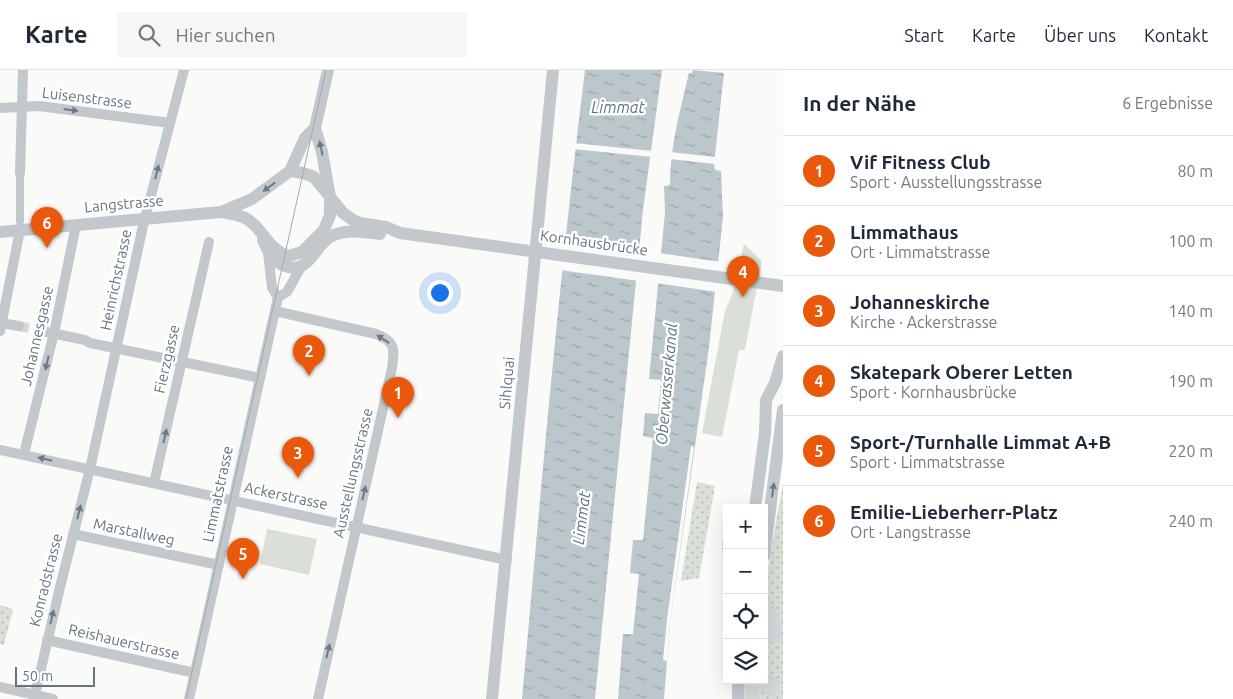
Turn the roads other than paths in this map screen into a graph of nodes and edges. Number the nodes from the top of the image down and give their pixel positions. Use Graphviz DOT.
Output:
graph roads {
  1 [pos="23,70"];
  2 [pos="184,70"];
  3 [pos="328,70"];
  4 [pos="553,70"];
  5 [pos="22,106"];
  6 [pos="0,108"];
  7 [pos="170,123"];
  8 [pos="316,128"];
  9 [pos="290,171"];
  10 [pos="20,173"];
  11 [pos="330,198"];
  12 [pos="221,212"];
  13 [pos="145,219"];
  14 [pos="76,225"];
  15 [pos="20,226"];
  16 [pos="0,232"];
  17 [pos="260,233"];
  18 [pos="400,233"];
  19 [pos="209,242"];
  20 [pos="268,252"];
  21 [pos="301,267"];
  22 [pos="783,286"];
  23 [pos="278,297"];
  24 [pos="275,311"];
  25 [pos="1,326"];
  26 [pos="19,326"];
  27 [pos="42,331"];
  28 [pos="54,334"];
  29 [pos="116,348"];
  30 [pos="783,356"];
  31 [pos="182,362"];
  32 [pos="260,378"];
  33 [pos="775,383"];
  34 [pos="783,417"];
  35 [pos="765,433"];
  36 [pos="780,449"];
  37 [pos="0,450"];
  38 [pos="24,454"];
  39 [pos="90,469"];
  40 [pos="154,483"];
  41 [pos="233,500"];
  42 [pos="756,504"];
  43 [pos="356,527"];
  44 [pos="73,534"];
  45 [pos="765,549"];
  46 [pos="507,560"];
  47 [pos="219,565"];
  48 [pos="47,640"];
  49 [pos="195,673"];
  50 [pos="738,684"];
  51 [pos="0,687"];
  52 [pos="34,697"];
  53 [pos="53,699"];
  54 [pos="189,699"];
  55 [pos="318,699"];
  56 [pos="492,699"];
  57 [pos="738,699"];
  1 -- 5 [label="street"];
  2 -- 7 [label="street, Heinrichstrasse"];
  3 -- 8 [label="street"];
  4 -- 46 [label="street, Sihlquai"];
  5 -- 6 [label="street, Luisenstrasse"];
  5 -- 7 [label="street, Luisenstrasse, one-way"];
  5 -- 10 [label="street"];
  13 -- 7 [label="street, Heinrichstrasse, one-way"];
  8 -- 9 [label="street"];
  11 -- 8 [label="street, one-way"];
  9 -- 11 [label="street"];
  9 -- 12 [label="street, one-way"];
  10 -- 15 [label="street"];
  11 -- 17 [label="street"];
  11 -- 18 [label="street"];
  12 -- 13 [label="street, Langstrasse"];
  12 -- 17 [label="street"];
  13 -- 14 [label="street, Langstrasse"];
  13 -- 29 [label="street, Heinrichstrasse"];
  14 -- 15 [label="street, Langstrasse"];
  14 -- 28 [label="street, Johannesgasse"];
  15 -- 16 [label="street, Langstrasse"];
  15 -- 25 [label="street"];
  17 -- 20 [label="street"];
  18 -- 21 [label="street"];
  18 -- 22 [label="street, Kornhausbrücke"];
  19 -- 31 [label="street, Fierzgasse"];
  20 -- 21 [label="street"];
  20 -- 23 [label="street"];
  21 -- 23 [label="street"];
  23 -- 24 [label="street, Limmatstrasse"];
  24 -- 32 [label="street, Limmatstrasse"];
  43 -- 24 [label="street, Ausstellungsstrasse, one-way"];
  25 -- 26 [label="street"];
  27 -- 28 [label="street"];
  28 -- 29 [label="street"];
  28 -- 38 [label="street, Johannesgasse, one-way"];
  29 -- 31 [label="street"];
  29 -- 39 [label="street, Heinrichstrasse"];
  30 -- 33 [label="street"];
  31 -- 32 [label="street"];
  40 -- 31 [label="street, Fierzgasse, one-way"];
  32 -- 41 [label="street, Limmatstrasse"];
  33 -- 34 [label="street"];
  33 -- 35 [label="street"];
  34 -- 35 [label="street"];
  34 -- 36 [label="street"];
  35 -- 42 [label="street"];
  45 -- 36 [label="street, one-way"];
  37 -- 38 [label="street, Ackerstrasse"];
  39 -- 38 [label="street, Ackerstrasse, one-way"];
  39 -- 40 [label="street, Ackerstrasse"];
  44 -- 39 [label="street, Konradstrasse, one-way"];
  40 -- 41 [label="street, Ackerstrasse"];
  41 -- 43 [label="street, Ackerstrasse"];
  41 -- 47 [label="street, Limmatstrasse"];
  43 -- 46 [label="street, Ackerstrasse"];
  55 -- 43 [label="street, Ausstellungsstrasse, one-way"];
  44 -- 47 [label="street, Marstallweg"];
  48 -- 44 [label="street, Konradstrasse, one-way"];
  46 -- 56 [label="street, Sihlquai"];
  47 -- 49 [label="street, Limmatstrasse"];
  48 -- 49 [label="street, Reishauerstrasse"];
  48 -- 52 [label="street, Konradstrasse"];
  49 -- 54 [label="street, Limmatstrasse"];
  50 -- 57 [label="street"];
  51 -- 52 [label="street"];
  52 -- 53 [label="street"];
}
